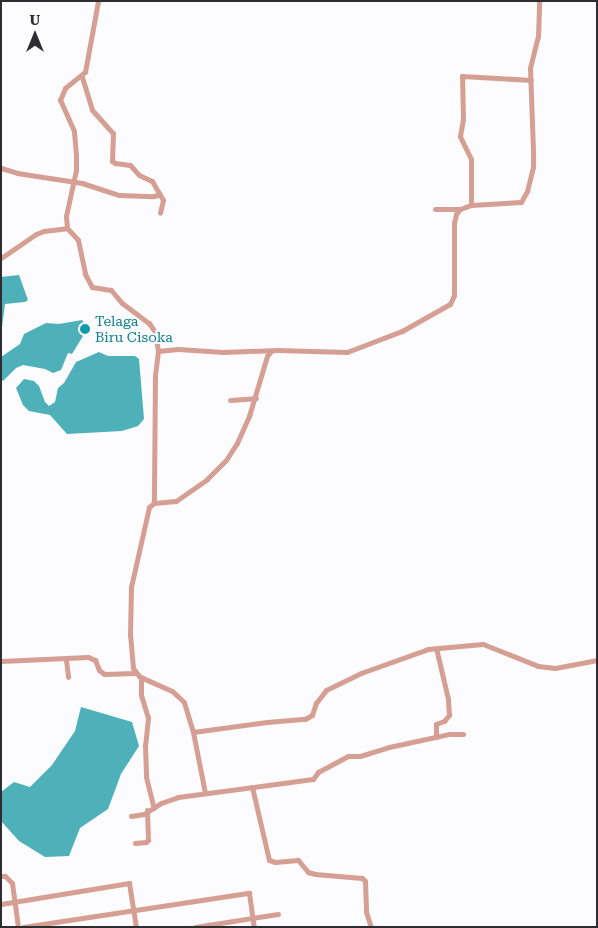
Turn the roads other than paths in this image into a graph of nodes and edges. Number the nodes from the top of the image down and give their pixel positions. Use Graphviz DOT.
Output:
graph roads {
  1 [pos="98,1"];
  2 [pos="539,1"];
  3 [pos="82,77"];
  4 [pos="531,80"];
  5 [pos="1,168"];
  6 [pos="72,181"];
  7 [pos="160,194"];
  8 [pos="471,205"];
  9 [pos="435,209"];
  10 [pos="460,209"];
  11 [pos="160,213"];
  12 [pos="67,228"];
  13 [pos="1,258"];
  14 [pos="158,351"];
  15 [pos="271,351"];
  16 [pos="256,398"];
  17 [pos="230,400"];
  18 [pos="154,503"];
  19 [pos="436,648"];
  20 [pos="66,660"];
  21 [pos="597,660"];
  22 [pos="1,662"];
  23 [pos="135,673"];
  24 [pos="68,677"];
  25 [pos="141,677"];
  26 [pos="193,732"];
  27 [pos="463,734"];
  28 [pos="436,736"];
  29 [pos="252,787"];
  30 [pos="205,792"];
  31 [pos="154,808"];
  32 [pos="148,810"];
  33 [pos="131,816"];
  34 [pos="135,843"];
  35 [pos="1,876"];
  36 [pos="14,902"];
  37 [pos="1,904"];
  38 [pos="133,909"];
  39 [pos="278,914"];
  40 [pos="252,917"];
  41 [pos="18,927"];
  42 [pos="23,927"];
  43 [pos="136,927"];
  44 [pos="195,927"];
  45 [pos="254,927"];
  46 [pos="371,927"];
  1 -- 3 [label="street"];
  2 -- 4 [label="street"];
  3 -- 6 [label="street"];
  3 -- 7 [label="street"];
  4 -- 8 [label="street"];
  4 -- 8 [label="street"];
  5 -- 6 [label="street"];
  6 -- 7 [label="street"];
  6 -- 12 [label="street"];
  7 -- 11 [label="street"];
  8 -- 10 [label="street"];
  9 -- 10 [label="street"];
  10 -- 15 [label="street"];
  12 -- 13 [label="street"];
  12 -- 14 [label="street"];
  14 -- 15 [label="street"];
  14 -- 18 [label="street"];
  15 -- 16 [label="street"];
  16 -- 17 [label="street"];
  16 -- 18 [label="street"];
  18 -- 23 [label="street"];
  19 -- 21 [label="street"];
  19 -- 26 [label="street"];
  19 -- 28 [label="street"];
  20 -- 22 [label="street"];
  20 -- 23 [label="street"];
  20 -- 24 [label="street"];
  23 -- 25 [label="street"];
  25 -- 26 [label="street"];
  25 -- 31 [label="street"];
  26 -- 30 [label="street"];
  27 -- 28 [label="street"];
  28 -- 29 [label="street"];
  29 -- 30 [label="street"];
  29 -- 46 [label="street"];
  30 -- 31 [label="street"];
  31 -- 32 [label="street"];
  32 -- 33 [label="street"];
  32 -- 34 [label="street"];
  35 -- 36 [label="street"];
  36 -- 37 [label="street"];
  36 -- 38 [label="street"];
  36 -- 41 [label="street"];
  38 -- 40 [label="street"];
  38 -- 42 [label="street"];
  38 -- 43 [label="street"];
  39 -- 40 [label="street"];
  40 -- 44 [label="street"];
  40 -- 45 [label="street"];
}
